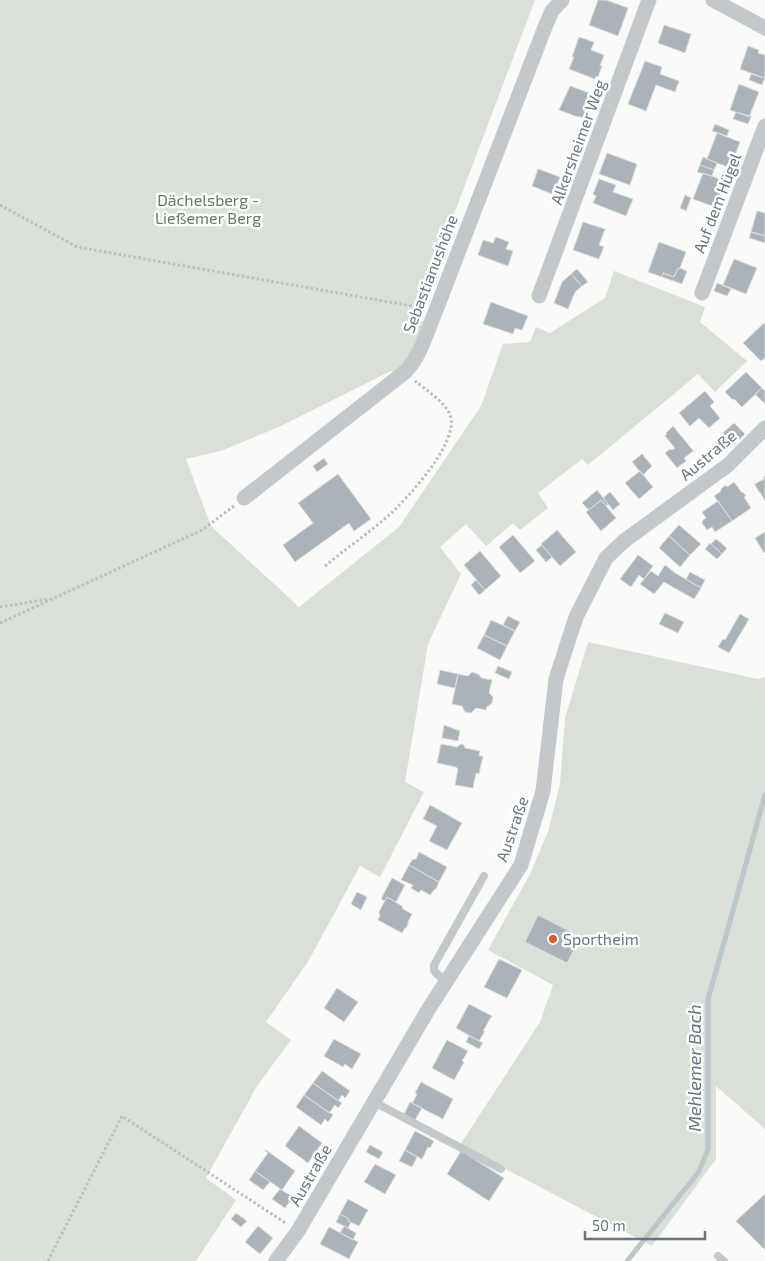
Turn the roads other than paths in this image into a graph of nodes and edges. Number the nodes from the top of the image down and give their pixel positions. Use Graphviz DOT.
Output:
graph roads {
  1 [pos="562,0"];
  2 [pos="649,0"];
  3 [pos="714,0"];
  4 [pos="765,28"];
  5 [pos="765,126"];
  6 [pos="702,293"];
  7 [pos="539,296"];
  8 [pos="765,428"];
  9 [pos="244,498"];
  10 [pos="484,876"];
  11 [pos="446,982"];
  12 [pos="374,1102"];
  13 [pos="501,1169"];
  14 [pos="276,1261"];
  1 -- 9 [label="street, Sebastianushöhe"];
  2 -- 7 [label="street, Alkersheimer Weg"];
  3 -- 4 [label="street"];
  5 -- 6 [label="street, Auf dem Hügel"];
  8 -- 11 [label="street, Austraße"];
  10 -- 11 [label="lane"];
  11 -- 12 [label="street, Austraße"];
  12 -- 13 [label="lane"];
  12 -- 14 [label="street, Austraße"];
}
